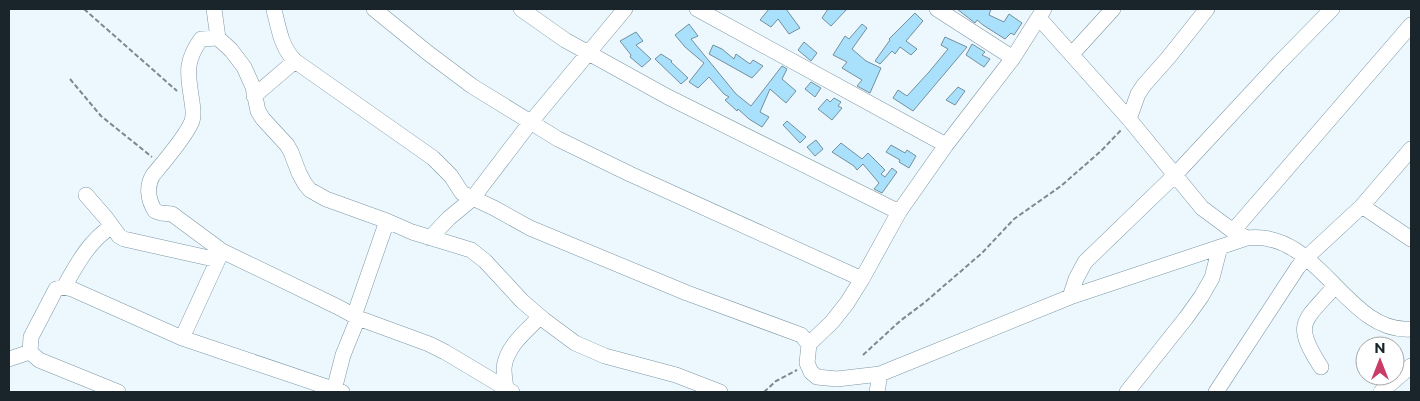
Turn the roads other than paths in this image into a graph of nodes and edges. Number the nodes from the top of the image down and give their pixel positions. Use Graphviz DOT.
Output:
graph roads {
  1 [pos="214,9"];
  2 [pos="374,9"];
  3 [pos="521,9"];
  4 [pos="625,9"];
  5 [pos="697,9"];
  6 [pos="937,9"];
  7 [pos="1113,9"];
  8 [pos="1207,9"];
  9 [pos="1332,9"];
  10 [pos="274,10"];
  11 [pos="1042,13"];
  12 [pos="1411,25"];
  13 [pos="218,38"];
  14 [pos="587,54"];
  15 [pos="1072,54"];
  16 [pos="1013,58"];
  17 [pos="295,61"];
  18 [pos="254,96"];
  19 [pos="1129,119"];
  20 [pos="530,122"];
  21 [pos="946,145"];
  22 [pos="1411,149"];
  23 [pos="1175,175"];
  24 [pos="86,196"];
  25 [pos="472,199"];
  26 [pos="1362,206"];
  27 [pos="899,212"];
  28 [pos="387,221"];
  29 [pos="112,226"];
  30 [pos="1233,230"];
  31 [pos="430,238"];
  32 [pos="1247,238"];
  33 [pos="1411,239"];
  34 [pos="1220,247"];
  35 [pos="220,256"];
  36 [pos="1307,257"];
  37 [pos="862,279"];
  38 [pos="1335,286"];
  39 [pos="64,287"];
  40 [pos="1070,297"];
  41 [pos="356,317"];
  42 [pos="540,317"];
  43 [pos="1411,329"];
  44 [pos="182,338"];
  45 [pos="810,344"];
  46 [pos="30,352"];
  47 [pos="9,360"];
  48 [pos="1411,366"];
  49 [pos="1320,367"];
  50 [pos="880,374"];
  51 [pos="503,389"];
  52 [pos="338,391"];
  53 [pos="118,392"];
  54 [pos="720,392"];
  55 [pos="877,392"];
  56 [pos="1127,392"];
  57 [pos="1216,392"];
  58 [pos="1381,392"];
  1 -- 13 [label="street"];
  2 -- 20 [label="street"];
  3 -- 14 [label="street"];
  4 -- 14 [label="street"];
  5 -- 21 [label="street"];
  6 -- 16 [label="street"];
  7 -- 15 [label="street"];
  8 -- 19 [label="street"];
  9 -- 23 [label="street"];
  10 -- 17 [label="street"];
  11 -- 15 [label="street"];
  11 -- 16 [label="street"];
  12 -- 30 [label="street"];
  13 -- 18 [label="street"];
  13 -- 35 [label="street"];
  14 -- 20 [label="street"];
  14 -- 27 [label="street"];
  15 -- 19 [label="street"];
  16 -- 21 [label="street"];
  17 -- 18 [label="street"];
  17 -- 25 [label="street"];
  18 -- 28 [label="street"];
  19 -- 23 [label="street"];
  20 -- 25 [label="street"];
  20 -- 37 [label="street"];
  21 -- 27 [label="street"];
  22 -- 26 [label="street"];
  23 -- 30 [label="street"];
  23 -- 40 [label="street"];
  24 -- 29 [label="street"];
  25 -- 31 [label="street"];
  25 -- 45 [label="street"];
  26 -- 33 [label="street"];
  26 -- 36 [label="street"];
  27 -- 37 [label="street"];
  28 -- 31 [label="street"];
  28 -- 41 [label="street"];
  29 -- 35 [label="street"];
  29 -- 39 [label="street"];
  30 -- 32 [label="street"];
  31 -- 42 [label="street"];
  32 -- 34 [label="street"];
  32 -- 36 [label="street"];
  34 -- 40 [label="street"];
  34 -- 56 [label="street"];
  35 -- 41 [label="street"];
  35 -- 44 [label="street"];
  36 -- 38 [label="street"];
  36 -- 57 [label="street"];
  37 -- 45 [label="street"];
  38 -- 43 [label="street"];
  38 -- 49 [label="street"];
  39 -- 44 [label="street"];
  39 -- 46 [label="street"];
  40 -- 50 [label="street"];
  41 -- 51 [label="street"];
  41 -- 52 [label="street"];
  42 -- 51 [label="street"];
  42 -- 54 [label="street"];
  44 -- 52 [label="street"];
  45 -- 50 [label="street"];
  46 -- 47 [label="street"];
  46 -- 53 [label="street"];
  48 -- 58 [label="street"];
  50 -- 55 [label="street"];
}
